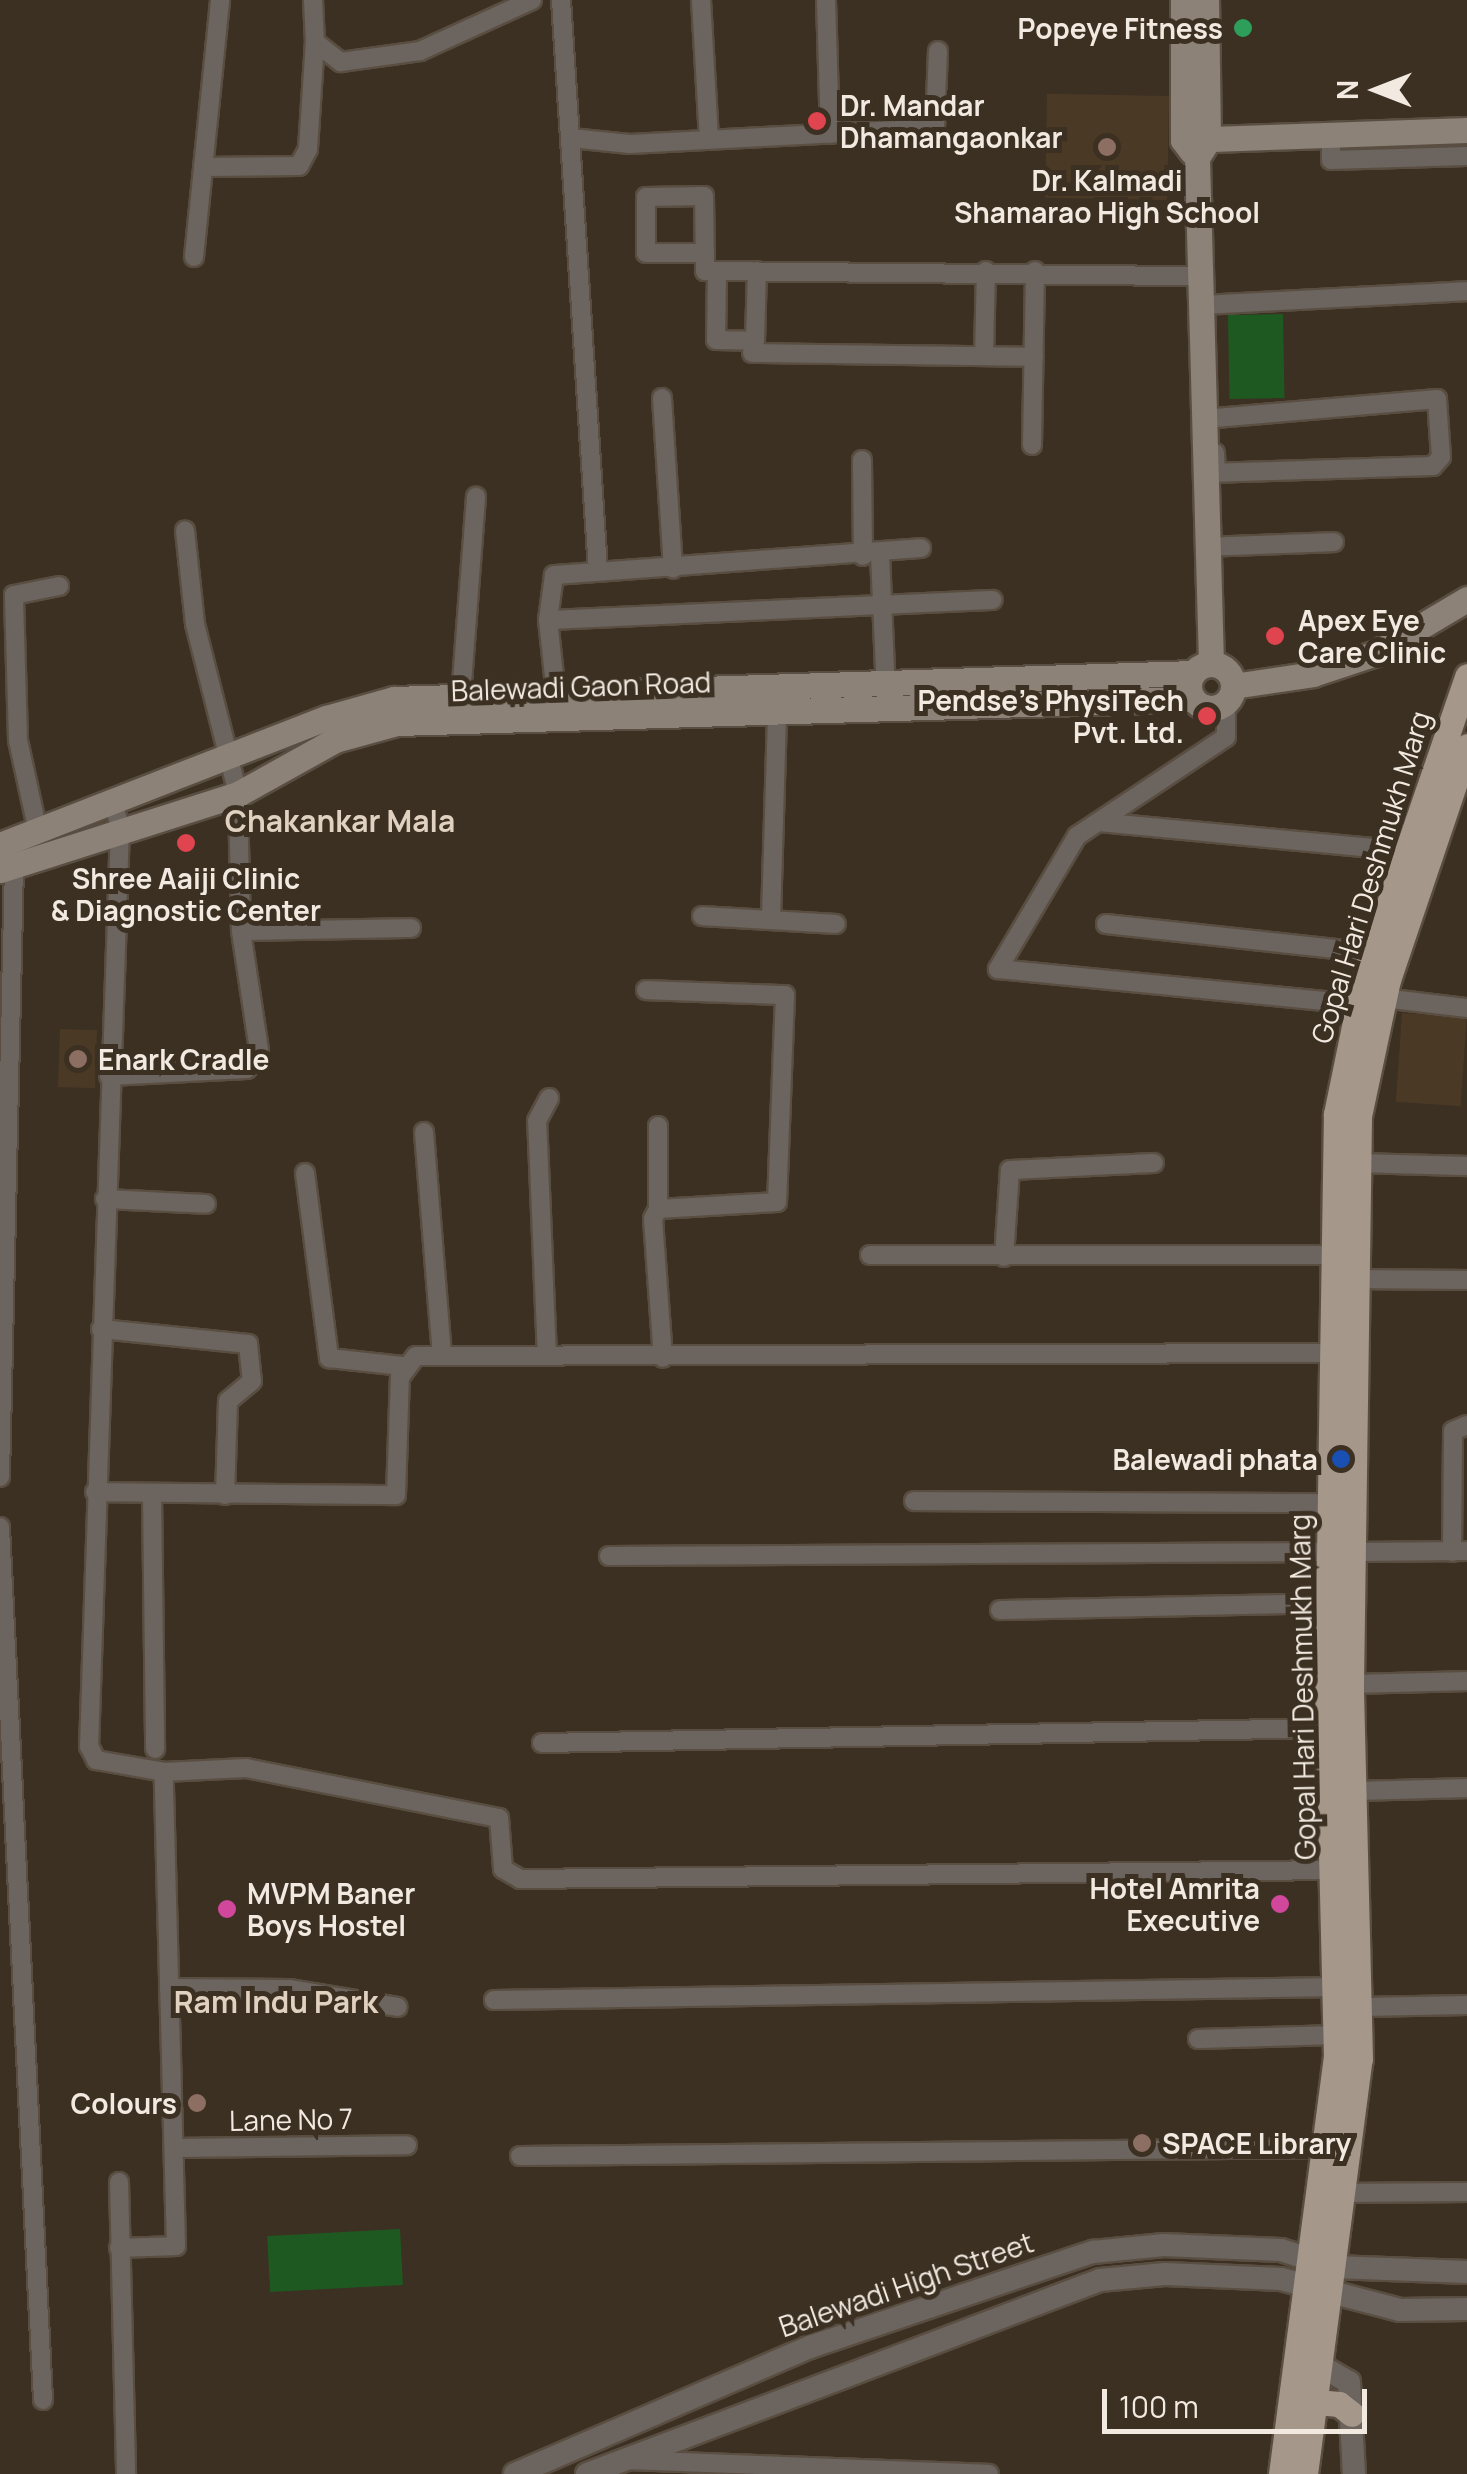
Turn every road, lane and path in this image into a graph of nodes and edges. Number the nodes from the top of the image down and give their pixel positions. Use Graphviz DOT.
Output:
graph roads {
  1 [pos="220,0"];
  2 [pos="312,0"];
  3 [pos="532,0"];
  4 [pos="561,0"];
  5 [pos="700,0"];
  6 [pos="826,0"];
  7 [pos="1183,0"];
  8 [pos="1206,0"];
  9 [pos="315,42"];
  10 [pos="938,51"];
  11 [pos="1467,130"];
  12 [pos="830,134"];
  13 [pos="1331,134"];
  14 [pos="570,138"];
  15 [pos="709,139"];
  16 [pos="1196,147"];
  17 [pos="1467,156"];
  18 [pos="203,167"];
  19 [pos="704,252"];
  20 [pos="194,257"];
  21 [pos="717,271"];
  22 [pos="757,271"];
  23 [pos="986,271"];
  24 [pos="1035,271"];
  25 [pos="1200,276"];
  26 [pos="1467,291"];
  27 [pos="1202,305"];
  28 [pos="752,352"];
  29 [pos="984,356"];
  30 [pos="1034,357"];
  31 [pos="662,398"];
  32 [pos="1209,418"];
  33 [pos="1032,445"];
  34 [pos="862,460"];
  35 [pos="476,497"];
  36 [pos="185,530"];
  37 [pos="1334,542"];
  38 [pos="1206,547"];
  39 [pos="920,548"];
  40 [pos="871,555"];
  41 [pos="673,569"];
  42 [pos="598,570"];
  43 [pos="60,586"];
  44 [pos="1467,599"];
  45 [pos="994,600"];
  46 [pos="880,604"];
  47 [pos="548,620"];
  48 [pos="1202,668"];
  49 [pos="1467,676"];
  50 [pos="1230,694"];
  51 [pos="886,695"];
  52 [pos="461,696"];
  53 [pos="1193,699"];
  54 [pos="557,704"];
  55 [pos="777,710"];
  56 [pos="1467,746"];
  57 [pos="226,758"];
  58 [pos="238,794"];
  59 [pos="117,816"];
  60 [pos="1098,822"];
  61 [pos="38,832"];
  62 [pos="1406,851"];
  63 [pos="5,860"];
  64 [pos="702,916"];
  65 [pos="771,918"];
  66 [pos="836,924"];
  67 [pos="1106,924"];
  68 [pos="411,928"];
  69 [pos="241,932"];
  70 [pos="1372,953"];
  71 [pos="646,990"];
  72 [pos="1383,998"];
  73 [pos="1356,1004"];
  74 [pos="1467,1008"];
  75 [pos="109,1076"];
  76 [pos="549,1098"];
  77 [pos="658,1126"];
  78 [pos="424,1132"];
  79 [pos="1154,1164"];
  80 [pos="1358,1164"];
  81 [pos="1467,1166"];
  82 [pos="305,1173"];
  83 [pos="105,1199"];
  84 [pos="206,1204"];
  85 [pos="658,1209"];
  86 [pos="1332,1255"];
  87 [pos="870,1256"];
  88 [pos="1004,1256"];
  89 [pos="1356,1279"];
  90 [pos="1467,1280"];
  91 [pos="101,1329"];
  92 [pos="442,1354"];
  93 [pos="1331,1354"];
  94 [pos="546,1356"];
  95 [pos="663,1358"];
  96 [pos="404,1366"];
  97 [pos="1467,1425"];
  98 [pos="0,1477"];
  99 [pos="96,1492"];
  100 [pos="152,1493"];
  101 [pos="225,1495"];
  102 [pos="914,1501"];
  103 [pos="1329,1503"];
  104 [pos="0,1527"];
  105 [pos="1340,1552"];
  106 [pos="1460,1552"];
  107 [pos="610,1556"];
  108 [pos="1327,1603"];
  109 [pos="1000,1610"];
  110 [pos="1467,1681"];
  111 [pos="1351,1684"];
  112 [pos="542,1743"];
  113 [pos="1337,1744"];
  114 [pos="156,1749"];
  115 [pos="164,1772"];
  116 [pos="1467,1788"];
  117 [pos="1355,1792"];
  118 [pos="1334,1870"];
  119 [pos="1338,1987"];
  120 [pos="169,1988"];
  121 [pos="494,2000"];
  122 [pos="1361,2006"];
  123 [pos="1467,2006"];
  124 [pos="398,2007"];
  125 [pos="1337,2035"];
  126 [pos="1198,2039"];
  127 [pos="407,2145"];
  128 [pos="176,2148"];
  129 [pos="1327,2148"];
  130 [pos="520,2156"];
  131 [pos="118,2182"];
  132 [pos="1467,2192"];
  133 [pos="1345,2193"];
  134 [pos="120,2248"];
  135 [pos="1324,2262"];
  136 [pos="1467,2272"];
  137 [pos="1320,2291"];
  138 [pos="1467,2308"];
  139 [pos="1322,2366"];
  140 [pos="44,2400"];
  141 [pos="1316,2402"];
  142 [pos="1352,2414"];
  143 [pos="620,2459"];
  144 [pos="126,2474"];
  145 [pos="515,2474"];
  146 [pos="587,2474"];
  147 [pos="989,2474"];
  148 [pos="1281,2474"];
  149 [pos="1305,2474"];
  150 [pos="1354,2474"];
  1 -- 18 [label="street"];
  2 -- 9 [label="street"];
  3 -- 9 [label="street"];
  4 -- 14 [label="street"];
  5 -- 15 [label="street"];
  6 -- 12 [label="street"];
  7 -- 16 [label="main road"];
  8 -- 16 [label="main road"];
  9 -- 18 [label="street"];
  10 -- 12 [label="street"];
  11 -- 13 [label="main road"];
  12 -- 15 [label="street"];
  13 -- 16 [label="main road"];
  13 -- 17 [label="street"];
  14 -- 15 [label="street"];
  14 -- 42 [label="street"];
  16 -- 25 [label="main road"];
  18 -- 20 [label="street"];
  19 -- 19 [label="street"];
  19 -- 21 [label="street"];
  21 -- 22 [label="street"];
  21 -- 22 [label="street"];
  22 -- 23 [label="street"];
  23 -- 24 [label="street"];
  23 -- 29 [label="street"];
  24 -- 25 [label="street"];
  24 -- 30 [label="street"];
  25 -- 27 [label="main road"];
  26 -- 27 [label="street"];
  27 -- 32 [label="main road"];
  28 -- 29 [label="street"];
  29 -- 30 [label="street"];
  30 -- 33 [label="street"];
  31 -- 41 [label="street"];
  32 -- 32 [label="street"];
  32 -- 38 [label="main road"];
  34 -- 40 [label="street"];
  35 -- 52 [label="street"];
  36 -- 57 [label="street"];
  37 -- 38 [label="street"];
  38 -- 48 [label="main road"];
  39 -- 40 [label="street"];
  40 -- 41 [label="street"];
  40 -- 46 [label="street"];
  41 -- 42 [label="street"];
  42 -- 47 [label="street"];
  43 -- 61 [label="street"];
  44 -- 50 [label="main road"];
  45 -- 46 [label="street"];
  46 -- 47 [label="street"];
  46 -- 51 [label="street"];
  47 -- 54 [label="street"];
  48 -- 50 [label="main road"];
  48 -- 51 [label="main road, Balewadi Gaon Road"];
  48 -- 53 [label="main road"];
  49 -- 62 [label="main road, Gopal Hari Deshmukh Marg"];
  50 -- 53 [label="main road, Balewadi Gaon Road"];
  50 -- 60 [label="street"];
  51 -- 53 [label="main road, Balewadi Gaon Road"];
  51 -- 54 [label="main road, Balewadi Gaon Road"];
  51 -- 55 [label="main road, Balewadi Gaon Road"];
  52 -- 54 [label="main road, Balewadi Gaon Road"];
  52 -- 57 [label="main road, Balewadi Gaon Road"];
  54 -- 55 [label="main road, Balewadi Gaon Road"];
  54 -- 58 [label="main road, Balewadi Gaon Road"];
  55 -- 65 [label="street"];
  56 -- 72 [label="main road, Gopal Hari Deshmukh Marg"];
  57 -- 58 [label="street"];
  57 -- 59 [label="main road, Balewadi Gaon Road"];
  58 -- 59 [label="main road, Balewadi Gaon Road"];
  58 -- 69 [label="street"];
  59 -- 61 [label="main road, Balewadi Gaon Road"];
  59 -- 63 [label="main road, Balewadi Gaon Road"];
  59 -- 75 [label="street"];
  60 -- 62 [label="street"];
  60 -- 73 [label="street"];
  61 -- 63 [label="main road, Balewadi Gaon Road"];
  62 -- 70 [label="main road, Gopal Hari Deshmukh Marg"];
  63 -- 98 [label="street"];
  64 -- 65 [label="street"];
  65 -- 66 [label="street"];
  67 -- 70 [label="street"];
  68 -- 69 [label="street"];
  69 -- 75 [label="street"];
  70 -- 73 [label="main road, Gopal Hari Deshmukh Marg"];
  71 -- 85 [label="street"];
  72 -- 74 [label="street"];
  72 -- 80 [label="main road, Gopal Hari Deshmukh Marg"];
  73 -- 86 [label="main road, Gopal Hari Deshmukh Marg"];
  75 -- 83 [label="street"];
  76 -- 94 [label="street"];
  77 -- 85 [label="street"];
  78 -- 92 [label="street"];
  79 -- 88 [label="street"];
  80 -- 81 [label="street"];
  80 -- 89 [label="main road, Gopal Hari Deshmukh Marg"];
  82 -- 96 [label="street"];
  83 -- 84 [label="street"];
  83 -- 91 [label="street"];
  85 -- 95 [label="street"];
  86 -- 88 [label="street"];
  86 -- 93 [label="main road, Gopal Hari Deshmukh Marg"];
  87 -- 88 [label="street"];
  89 -- 90 [label="street"];
  89 -- 105 [label="main road, Gopal Hari Deshmukh Marg"];
  91 -- 99 [label="street"];
  91 -- 101 [label="street"];
  92 -- 94 [label="street"];
  92 -- 96 [label="street"];
  93 -- 95 [label="street"];
  93 -- 103 [label="main road, Gopal Hari Deshmukh Marg"];
  94 -- 95 [label="street"];
  96 -- 101 [label="street"];
  97 -- 106 [label="street"];
  99 -- 100 [label="street"];
  99 -- 115 [label="street"];
  100 -- 101 [label="street"];
  100 -- 114 [label="street"];
  102 -- 103 [label="street"];
  103 -- 105 [label="main road, Gopal Hari Deshmukh Marg"];
  104 -- 140 [label="street"];
  105 -- 106 [label="street"];
  105 -- 107 [label="street"];
  105 -- 108 [label="main road, Gopal Hari Deshmukh Marg"];
  105 -- 111 [label="main road, Gopal Hari Deshmukh Marg"];
  108 -- 109 [label="street"];
  108 -- 113 [label="main road, Gopal Hari Deshmukh Marg"];
  110 -- 111 [label="street"];
  111 -- 113 [label="main road, Gopal Hari Deshmukh Marg"];
  112 -- 113 [label="street"];
  113 -- 117 [label="main road, Gopal Hari Deshmukh Marg"];
  113 -- 118 [label="main road, Gopal Hari Deshmukh Marg"];
  115 -- 118 [label="street"];
  115 -- 120 [label="street"];
  116 -- 117 [label="street"];
  117 -- 122 [label="main road, Gopal Hari Deshmukh Marg"];
  118 -- 119 [label="main road, Gopal Hari Deshmukh Marg"];
  119 -- 121 [label="street"];
  119 -- 125 [label="main road, Gopal Hari Deshmukh Marg"];
  120 -- 124 [label="street"];
  120 -- 128 [label="street"];
  122 -- 123 [label="street"];
  122 -- 133 [label="main road, Gopal Hari Deshmukh Marg"];
  125 -- 126 [label="street"];
  125 -- 129 [label="main road, Gopal Hari Deshmukh Marg"];
  127 -- 128 [label="street, Lane No 7"];
  128 -- 134 [label="street"];
  129 -- 130 [label="street"];
  129 -- 135 [label="main road, Gopal Hari Deshmukh Marg"];
  131 -- 134 [label="street"];
  132 -- 133 [label="street"];
  133 -- 135 [label="main road, Gopal Hari Deshmukh Marg"];
  134 -- 144 [label="street"];
  135 -- 136 [label="street, Balewadi High Street"];
  135 -- 137 [label="main road, Gopal Hari Deshmukh Marg"];
  135 -- 145 [label="street, Balewadi High Street"];
  137 -- 138 [label="street"];
  137 -- 139 [label="main road, Gopal Hari Deshmukh Marg"];
  137 -- 143 [label="street"];
  137 -- 148 [label="main road, Gopal Hari Deshmukh Marg"];
  139 -- 141 [label="main road, Gopal Hari Deshmukh Marg"];
  139 -- 142 [label="street"];
  141 -- 142 [label="main road"];
  141 -- 149 [label="main road, Gopal Hari Deshmukh Marg"];
  142 -- 150 [label="street"];
  143 -- 146 [label="street"];
  143 -- 147 [label="street"];
}
